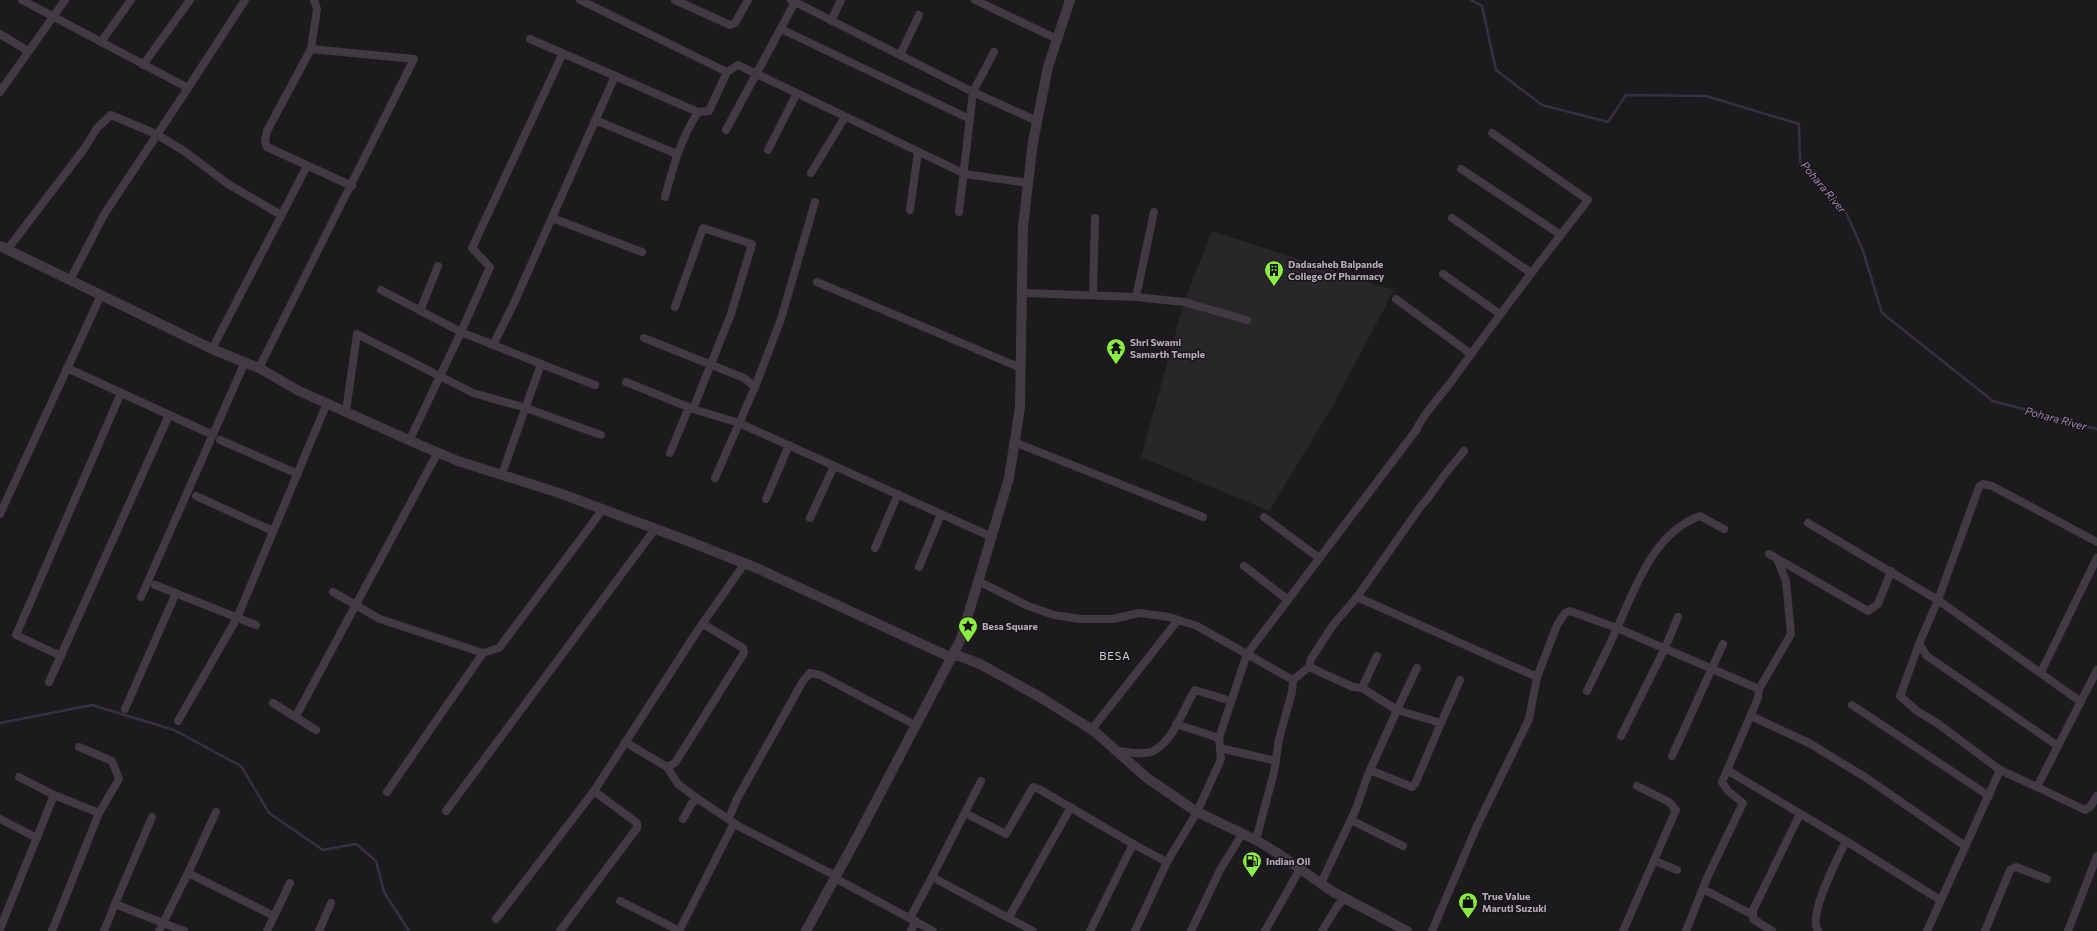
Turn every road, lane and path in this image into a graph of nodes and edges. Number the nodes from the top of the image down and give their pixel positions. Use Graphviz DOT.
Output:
graph roads {
  1 [pos="22,0"];
  2 [pos="65,0"];
  3 [pos="131,0"];
  4 [pos="190,0"];
  5 [pos="245,0"];
  6 [pos="314,0"];
  7 [pos="580,0"];
  8 [pos="675,0"];
  9 [pos="696,0"];
  10 [pos="748,0"];
  11 [pos="841,0"];
  12 [pos="975,0"];
  13 [pos="1070,0"];
  14 [pos="793,1"];
  15 [pos="692,8"];
  16 [pos="919,15"];
  17 [pos="53,16"];
  18 [pos="831,20"];
  19 [pos="781,29"];
  20 [pos="0,34"];
  21 [pos="530,39"];
  22 [pos="1057,39"];
  23 [pos="100,42"];
  24 [pos="311,49"];
  25 [pos="28,51"];
  26 [pos="994,52"];
  27 [pos="563,53"];
  28 [pos="900,55"];
  29 [pos="143,65"];
  30 [pos="727,72"];
  31 [pos="757,74"];
  32 [pos="615,76"];
  33 [pos="188,88"];
  34 [pos="0,91"];
  35 [pos="973,92"];
  36 [pos="797,93"];
  37 [pos="698,112"];
  38 [pos="845,117"];
  39 [pos="970,119"];
  40 [pos="595,120"];
  41 [pos="1037,121"];
  42 [pos="726,130"];
  43 [pos="156,134"];
  44 [pos="1492,134"];
  45 [pos="768,150"];
  46 [pos="918,152"];
  47 [pos="677,154"];
  48 [pos="307,166"];
  49 [pos="1461,169"];
  50 [pos="811,173"];
  51 [pos="964,173"];
  52 [pos="1028,183"];
  53 [pos="352,186"];
  54 [pos="665,197"];
  55 [pos="815,202"];
  56 [pos="910,210"];
  57 [pos="959,212"];
  58 [pos="1154,212"];
  59 [pos="281,215"];
  60 [pos="552,218"];
  61 [pos="1095,218"];
  62 [pos="1452,218"];
  63 [pos="1561,235"];
  64 [pos="4,248"];
  65 [pos="642,252"];
  66 [pos="438,266"];
  67 [pos="1531,273"];
  68 [pos="1443,274"];
  69 [pos="70,280"];
  70 [pos="817,282"];
  71 [pos="381,290"];
  72 [pos="1023,293"];
  73 [pos="101,295"];
  74 [pos="1093,295"];
  75 [pos="1136,298"];
  76 [pos="1396,299"];
  77 [pos="675,307"];
  78 [pos="420,310"];
  79 [pos="1500,314"];
  80 [pos="1247,320"];
  81 [pos="461,332"];
  82 [pos="644,338"];
  83 [pos="493,345"];
  84 [pos="212,349"];
  85 [pos="1471,354"];
  86 [pos="245,362"];
  87 [pos="541,364"];
  88 [pos="711,364"];
  89 [pos="67,368"];
  90 [pos="259,368"];
  91 [pos="1021,368"];
  92 [pos="440,376"];
  93 [pos="626,382"];
  94 [pos="595,385"];
  95 [pos="755,387"];
  96 [pos="121,393"];
  97 [pos="327,403"];
  98 [pos="526,408"];
  99 [pos="691,408"];
  100 [pos="346,411"];
  101 [pos="169,415"];
  102 [pos="739,423"];
  103 [pos="213,435"];
  104 [pos="601,435"];
  105 [pos="410,439"];
  106 [pos="220,440"];
  107 [pos="1014,442"];
  108 [pos="789,445"];
  109 [pos="1464,451"];
  110 [pos="438,452"];
  111 [pos="670,453"];
  112 [pos="834,466"];
  113 [pos="298,474"];
  114 [pos="502,474"];
  115 [pos="715,478"];
  116 [pos="898,494"];
  117 [pos="196,496"];
  118 [pos="766,499"];
  119 [pos="603,509"];
  120 [pos="0,514"];
  121 [pos="941,514"];
  122 [pos="1203,517"];
  123 [pos="1264,517"];
  124 [pos="810,518"];
  125 [pos="1808,523"];
  126 [pos="655,529"];
  127 [pos="1724,529"];
  128 [pos="273,531"];
  129 [pos="992,537"];
  130 [pos="2097,542"];
  131 [pos="875,548"];
  132 [pos="1769,554"];
  133 [pos="1319,558"];
  134 [pos="2097,558"];
  135 [pos="1777,559"];
  136 [pos="745,563"];
  137 [pos="1244,566"];
  138 [pos="919,567"];
  139 [pos="1891,571"];
  140 [pos="978,582"];
  141 [pos="156,585"];
  142 [pos="333,592"];
  143 [pos="176,593"];
  144 [pos="141,597"];
  145 [pos="1357,597"];
  146 [pos="1288,600"];
  147 [pos="1938,600"];
  148 [pos="355,605"];
  149 [pos="1678,617"];
  150 [pos="237,618"];
  151 [pos="1178,620"];
  152 [pos="702,624"];
  153 [pos="256,625"];
  154 [pos="1617,628"];
  155 [pos="1723,644"];
  156 [pos="1919,644"];
  157 [pos="1665,648"];
  158 [pos="483,653"];
  159 [pos="1248,654"];
  160 [pos="61,656"];
  161 [pos="953,656"];
  162 [pos="1377,656"];
  163 [pos="1309,667"];
  164 [pos="1417,668"];
  165 [pos="1712,668"];
  166 [pos="2097,670"];
  167 [pos="2041,672"];
  168 [pos="1537,677"];
  169 [pos="1293,680"];
  170 [pos="1460,680"];
  171 [pos="49,682"];
  172 [pos="1362,688"];
  173 [pos="1759,689"];
  174 [pos="1587,691"];
  175 [pos="1231,701"];
  176 [pos="2081,702"];
  177 [pos="273,703"];
  178 [pos="1852,705"];
  179 [pos="125,709"];
  180 [pos="1397,710"];
  181 [pos="296,716"];
  182 [pos="1751,716"];
  183 [pos="178,721"];
  184 [pos="1441,723"];
  185 [pos="1176,724"];
  186 [pos="915,725"];
  187 [pos="1092,729"];
  188 [pos="316,730"];
  189 [pos="1621,736"];
  190 [pos="1219,738"];
  191 [pos="625,742"];
  192 [pos="2058,746"];
  193 [pos="79,747"];
  194 [pos="1220,748"];
  195 [pos="1118,751"];
  196 [pos="1672,756"];
  197 [pos="1276,761"];
  198 [pos="667,767"];
  199 [pos="1370,770"];
  200 [pos="1727,770"];
  201 [pos="2000,770"];
  202 [pos="19,776"];
  203 [pos="981,782"];
  204 [pos="1637,786"];
  205 [pos="2038,787"];
  206 [pos="387,792"];
  207 [pos="594,792"];
  208 [pos="54,795"];
  209 [pos="1989,796"];
  210 [pos="2097,796"];
  211 [pos="698,799"];
  212 [pos="1071,807"];
  213 [pos="446,811"];
  214 [pos="216,812"];
  215 [pos="1197,812"];
  216 [pos="99,813"];
  217 [pos="965,813"];
  218 [pos="1800,814"];
  219 [pos="152,817"];
  220 [pos="0,819"];
  221 [pos="683,819"];
  222 [pos="1351,820"];
  223 [pos="732,821"];
  224 [pos="1242,834"];
  225 [pos="37,838"];
  226 [pos="1256,840"];
  227 [pos="1846,841"];
  228 [pos="1133,844"];
  229 [pos="1402,846"];
  230 [pos="1965,846"];
  231 [pos="2097,856"];
  232 [pos="1655,861"];
  233 [pos="1167,862"];
  234 [pos="1300,869"];
  235 [pos="1677,870"];
  236 [pos="188,873"];
  237 [pos="835,877"];
  238 [pos="932,877"];
  239 [pos="2047,879"];
  240 [pos="290,883"];
  241 [pos="1321,884"];
  242 [pos="1703,889"];
  243 [pos="1346,899"];
  244 [pos="1940,900"];
  245 [pos="620,901"];
  246 [pos="331,903"];
  247 [pos="116,904"];
  248 [pos="1753,915"];
  249 [pos="274,916"];
  250 [pos="1009,918"];
  251 [pos="496,919"];
  252 [pos="913,920"];
  253 [pos="163,922"];
  254 [pos="1815,929"];
  255 [pos="0,930"];
  256 [pos="52,931"];
  257 [pos="104,931"];
  258 [pos="159,931"];
  259 [pos="184,931"];
  260 [pos="267,931"];
  261 [pos="320,931"];
  262 [pos="560,931"];
  263 [pos="679,931"];
  264 [pos="806,931"];
  265 [pos="911,931"];
  266 [pos="933,931"];
  267 [pos="1033,931"];
  268 [pos="1090,931"];
  269 [pos="1135,931"];
  270 [pos="1190,931"];
  271 [pos="1265,931"];
  272 [pos="1322,931"];
  273 [pos="1407,931"];
  274 [pos="1432,931"];
  275 [pos="1623,931"];
  276 [pos="1686,931"];
  277 [pos="1772,931"];
  278 [pos="1927,931"];
  279 [pos="1985,931"];
  280 [pos="2068,931"];
  1 -- 17 [label="street"];
  2 -- 17 [label="street"];
  3 -- 23 [label="street"];
  4 -- 29 [label="street"];
  5 -- 33 [label="street"];
  6 -- 24 [label="street"];
  7 -- 30 [label="street"];
  8 -- 15 [label="street"];
  9 -- 15 [label="street"];
  10 -- 15 [label="street"];
  11 -- 18 [label="street"];
  12 -- 22 [label="street"];
  13 -- 22 [label="street"];
  14 -- 18 [label="street"];
  14 -- 19 [label="street"];
  16 -- 28 [label="street"];
  17 -- 23 [label="street"];
  17 -- 25 [label="street"];
  18 -- 28 [label="street"];
  19 -- 31 [label="street"];
  19 -- 39 [label="street"];
  20 -- 25 [label="street"];
  21 -- 27 [label="street"];
  22 -- 41 [label="street"];
  23 -- 29 [label="street"];
  24 -- 48 [label="street"];
  24 -- 53 [label="street"];
  25 -- 34 [label="street"];
  26 -- 35 [label="street"];
  27 -- 32 [label="street"];
  27 -- 81 [label="street"];
  28 -- 35 [label="street"];
  29 -- 33 [label="street"];
  30 -- 31 [label="street"];
  30 -- 37 [label="street"];
  31 -- 36 [label="street"];
  31 -- 42 [label="street"];
  32 -- 37 [label="street"];
  32 -- 40 [label="street"];
  33 -- 43 [label="street"];
  35 -- 39 [label="street"];
  35 -- 41 [label="street"];
  36 -- 38 [label="street"];
  36 -- 45 [label="street"];
  37 -- 47 [label="street"];
  38 -- 46 [label="street"];
  38 -- 50 [label="street"];
  39 -- 51 [label="street"];
  40 -- 47 [label="street"];
  40 -- 60 [label="street"];
  41 -- 52 [label="street"];
  43 -- 59 [label="street"];
  43 -- 64 [label="street"];
  43 -- 69 [label="street"];
  44 -- 63 [label="street"];
  46 -- 51 [label="street"];
  46 -- 56 [label="street"];
  47 -- 54 [label="street"];
  48 -- 53 [label="street"];
  48 -- 59 [label="street"];
  49 -- 63 [label="street"];
  51 -- 52 [label="street"];
  51 -- 57 [label="street"];
  52 -- 72 [label="street"];
  53 -- 90 [label="street"];
  55 -- 95 [label="street"];
  58 -- 75 [label="street"];
  59 -- 84 [label="street"];
  60 -- 65 [label="street"];
  60 -- 83 [label="street"];
  61 -- 74 [label="street"];
  62 -- 67 [label="street"];
  63 -- 67 [label="street"];
  64 -- 69 [label="street"];
  66 -- 78 [label="street"];
  67 -- 79 [label="street"];
  68 -- 79 [label="street"];
  69 -- 73 [label="street"];
  70 -- 91 [label="street"];
  71 -- 78 [label="street"];
  72 -- 74 [label="street"];
  72 -- 91 [label="street"];
  73 -- 84 [label="street"];
  73 -- 89 [label="street"];
  74 -- 75 [label="street"];
  75 -- 80 [label="street"];
  76 -- 85 [label="street"];
  77 -- 88 [label="street"];
  78 -- 81 [label="street"];
  79 -- 85 [label="street"];
  81 -- 83 [label="street"];
  81 -- 92 [label="street"];
  82 -- 88 [label="street"];
  83 -- 87 [label="street"];
  84 -- 86 [label="street"];
  85 -- 133 [label="street"];
  86 -- 90 [label="street"];
  86 -- 103 [label="street"];
  87 -- 94 [label="street"];
  87 -- 98 [label="street"];
  88 -- 95 [label="street"];
  88 -- 99 [label="street"];
  89 -- 96 [label="street"];
  89 -- 120 [label="street"];
  90 -- 97 [label="street"];
  91 -- 107 [label="street"];
  92 -- 98 [label="street"];
  92 -- 100 [label="street"];
  92 -- 105 [label="street"];
  93 -- 99 [label="street"];
  95 -- 102 [label="street"];
  96 -- 101 [label="street"];
  96 -- 160 [label="street"];
  97 -- 100 [label="street"];
  97 -- 113 [label="street"];
  98 -- 104 [label="street"];
  98 -- 114 [label="street"];
  99 -- 102 [label="street"];
  99 -- 111 [label="street"];
  100 -- 105 [label="street"];
  101 -- 103 [label="street"];
  101 -- 160 [label="street"];
  102 -- 108 [label="street"];
  102 -- 115 [label="street"];
  103 -- 144 [label="street"];
  105 -- 110 [label="street"];
  106 -- 113 [label="street"];
  107 -- 122 [label="street"];
  107 -- 129 [label="street"];
  108 -- 112 [label="street"];
  108 -- 118 [label="street"];
  109 -- 145 [label="street"];
  110 -- 114 [label="street"];
  110 -- 148 [label="street"];
  112 -- 116 [label="street"];
  112 -- 124 [label="street"];
  113 -- 128 [label="street"];
  114 -- 119 [label="street"];
  116 -- 121 [label="street"];
  116 -- 131 [label="street"];
  117 -- 128 [label="street"];
  119 -- 126 [label="street"];
  119 -- 158 [label="street"];
  121 -- 129 [label="street"];
  121 -- 138 [label="street"];
  123 -- 133 [label="street"];
  125 -- 139 [label="street"];
  126 -- 136 [label="street"];
  126 -- 213 [label="street"];
  127 -- 154 [label="street"];
  128 -- 150 [label="street"];
  129 -- 140 [label="street"];
  130 -- 147 [label="street"];
  132 -- 135 [label="street"];
  133 -- 146 [label="street"];
  134 -- 167 [label="street"];
  135 -- 139 [label="street"];
  135 -- 173 [label="street"];
  136 -- 152 [label="street"];
  136 -- 161 [label="street"];
  137 -- 146 [label="street"];
  139 -- 147 [label="street"];
  140 -- 151 [label="street"];
  140 -- 161 [label="street"];
  141 -- 143 [label="street"];
  142 -- 148 [label="street"];
  143 -- 150 [label="street"];
  143 -- 179 [label="street"];
  145 -- 163 [label="street"];
  145 -- 168 [label="street"];
  146 -- 159 [label="street"];
  147 -- 156 [label="street"];
  147 -- 167 [label="street"];
  148 -- 158 [label="street"];
  148 -- 181 [label="street"];
  149 -- 157 [label="street"];
  150 -- 153 [label="street"];
  150 -- 183 [label="street"];
  151 -- 159 [label="street"];
  151 -- 187 [label="street"];
  152 -- 191 [label="street"];
  152 -- 198 [label="street"];
  154 -- 157 [label="street"];
  154 -- 168 [label="street"];
  154 -- 174 [label="street"];
  155 -- 165 [label="street"];
  156 -- 192 [label="street"];
  156 -- 201 [label="street"];
  157 -- 165 [label="street"];
  157 -- 189 [label="street"];
  158 -- 206 [label="street"];
  159 -- 169 [label="street"];
  159 -- 175 [label="street"];
  160 -- 171 [label="street"];
  161 -- 186 [label="street"];
  161 -- 187 [label="street"];
  162 -- 172 [label="street"];
  163 -- 169 [label="street"];
  163 -- 172 [label="street"];
  164 -- 180 [label="street"];
  165 -- 173 [label="street"];
  165 -- 196 [label="street"];
  166 -- 176 [label="street"];
  167 -- 176 [label="street"];
  168 -- 274 [label="street"];
  169 -- 197 [label="street"];
  170 -- 184 [label="street"];
  172 -- 180 [label="street"];
  173 -- 182 [label="street"];
  175 -- 185 [label="street"];
  175 -- 190 [label="street"];
  176 -- 192 [label="street"];
  177 -- 181 [label="street"];
  178 -- 209 [label="street"];
  180 -- 184 [label="street"];
  180 -- 199 [label="street"];
  181 -- 188 [label="street"];
  182 -- 200 [label="street"];
  182 -- 230 [label="street"];
  184 -- 199 [label="street"];
  185 -- 190 [label="street"];
  185 -- 195 [label="street"];
  186 -- 223 [label="street"];
  186 -- 237 [label="street"];
  187 -- 195 [label="street"];
  190 -- 194 [label="street"];
  191 -- 198 [label="street"];
  191 -- 207 [label="street"];
  192 -- 205 [label="street"];
  193 -- 216 [label="street"];
  194 -- 197 [label="street"];
  194 -- 215 [label="street"];
  195 -- 215 [label="street"];
  197 -- 226 [label="street"];
  198 -- 211 [label="street"];
  199 -- 222 [label="street"];
  200 -- 218 [label="street"];
  200 -- 242 [label="street"];
  201 -- 205 [label="street"];
  201 -- 209 [label="street"];
  202 -- 208 [label="street"];
  203 -- 217 [label="street"];
  204 -- 232 [label="street"];
  205 -- 210 [label="street"];
  207 -- 251 [label="street"];
  207 -- 262 [label="street"];
  208 -- 216 [label="street"];
  208 -- 225 [label="street"];
  209 -- 230 [label="street"];
  211 -- 221 [label="street"];
  211 -- 223 [label="street"];
  212 -- 217 [label="street"];
  212 -- 228 [label="street"];
  212 -- 250 [label="street"];
  214 -- 236 [label="street"];
  215 -- 224 [label="street"];
  215 -- 233 [label="street"];
  216 -- 256 [label="street"];
  217 -- 238 [label="street"];
  218 -- 227 [label="street"];
  218 -- 248 [label="street"];
  219 -- 247 [label="street"];
  220 -- 225 [label="street"];
  222 -- 229 [label="street"];
  222 -- 241 [label="street"];
  223 -- 237 [label="street"];
  223 -- 263 [label="street"];
  224 -- 226 [label="street"];
  224 -- 270 [label="street"];
  225 -- 255 [label="street"];
  226 -- 234 [label="street"];
  227 -- 244 [label="street"];
  227 -- 254 [label="street"];
  228 -- 233 [label="street"];
  228 -- 268 [label="street"];
  230 -- 244 [label="street"];
  231 -- 280 [label="street"];
  232 -- 235 [label="street"];
  232 -- 275 [label="street"];
  233 -- 269 [label="street"];
  234 -- 241 [label="street"];
  234 -- 271 [label="street"];
  236 -- 249 [label="street"];
  236 -- 253 [label="street"];
  237 -- 252 [label="street"];
  237 -- 264 [label="street"];
  238 -- 250 [label="street"];
  238 -- 252 [label="street"];
  239 -- 279 [label="street"];
  240 -- 249 [label="street"];
  241 -- 243 [label="street"];
  242 -- 248 [label="street"];
  242 -- 276 [label="street"];
  243 -- 272 [label="street"];
  243 -- 273 [label="street"];
  244 -- 278 [label="street"];
  245 -- 263 [label="street"];
  246 -- 261 [label="street"];
  247 -- 253 [label="street"];
  247 -- 257 [label="street"];
  248 -- 277 [label="street"];
  249 -- 260 [label="street"];
  250 -- 267 [label="street"];
  252 -- 265 [label="street"];
  252 -- 266 [label="street"];
  253 -- 258 [label="street"];
  253 -- 259 [label="street"];
}
